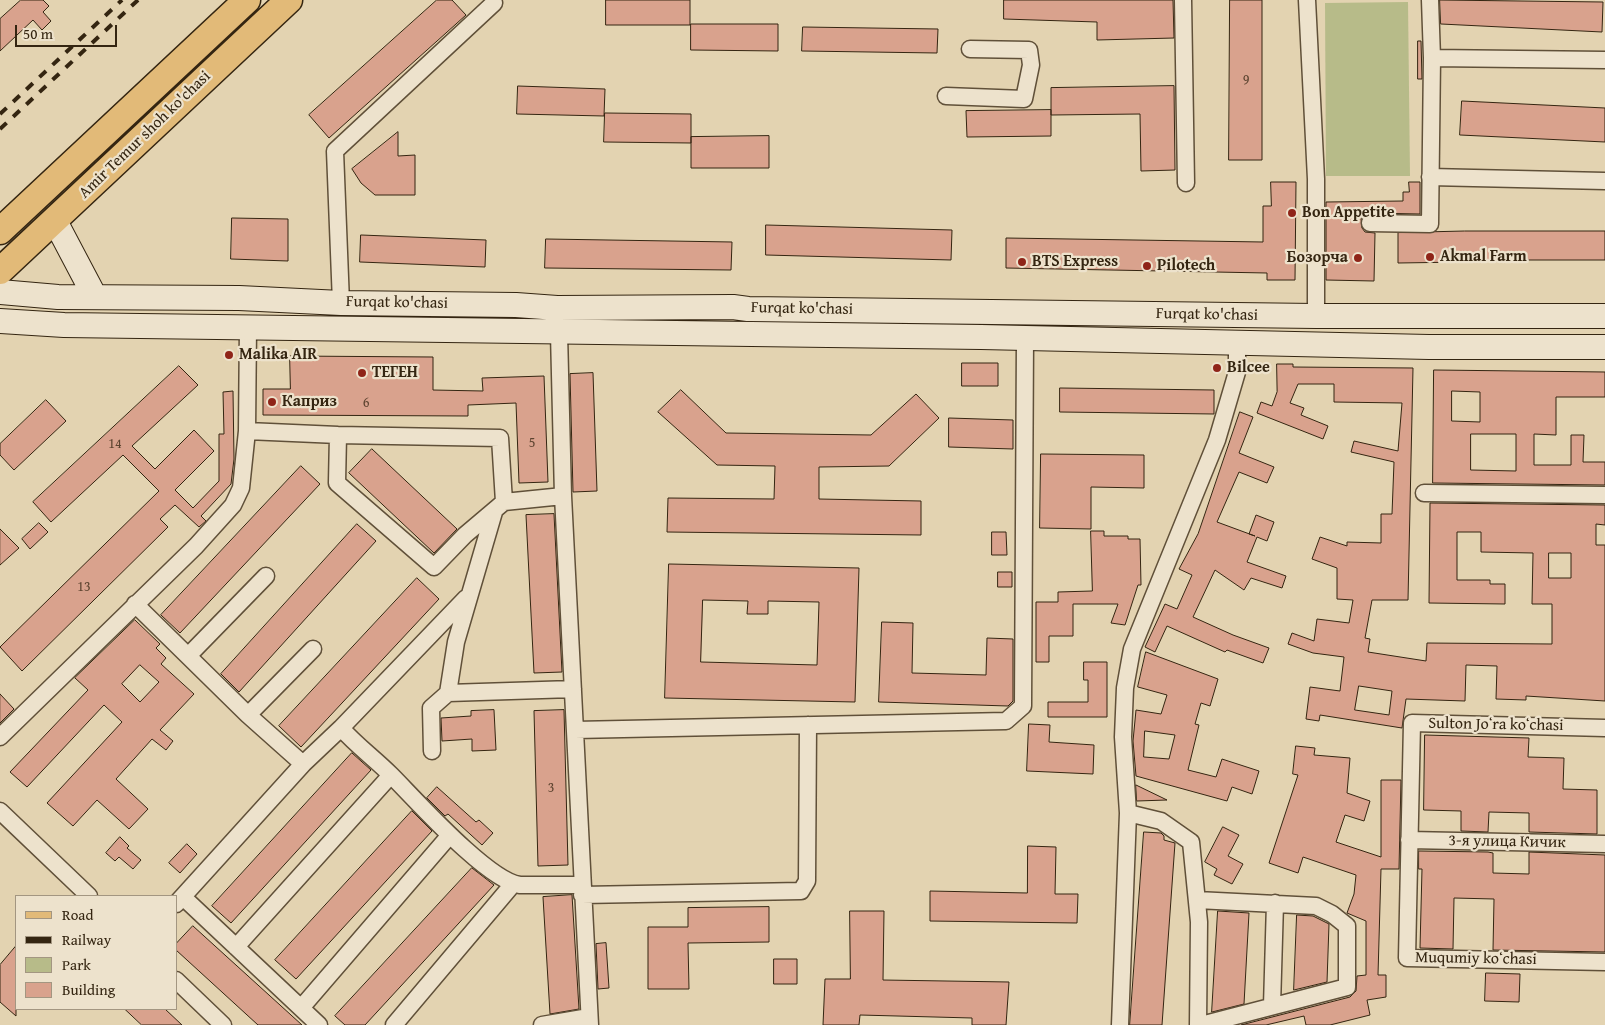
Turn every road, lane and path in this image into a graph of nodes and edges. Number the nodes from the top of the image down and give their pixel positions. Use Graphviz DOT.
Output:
graph roads {
  1 [pos="247,0"];
  2 [pos="290,0"];
  3 [pos="1183,0"];
  4 [pos="1307,0"];
  5 [pos="1430,0"];
  6 [pos="494,3"];
  7 [pos="970,49"];
  8 [pos="1432,58"];
  9 [pos="1605,60"];
  10 [pos="946,96"];
  11 [pos="1430,177"];
  12 [pos="1605,181"];
  13 [pos="1186,183"];
  14 [pos="55,221"];
  15 [pos="1370,223"];
  16 [pos="0,231"];
  17 [pos="0,271"];
  18 [pos="0,292"];
  19 [pos="94,295"];
  20 [pos="342,303"];
  21 [pos="1316,316"];
  22 [pos="1605,316"];
  23 [pos="0,321"];
  24 [pos="248,326"];
  25 [pos="559,333"];
  26 [pos="1025,338"];
  27 [pos="1237,342"];
  28 [pos="1605,347"];
  29 [pos="247,431"];
  30 [pos="338,436"];
  31 [pos="1424,493"];
  32 [pos="1605,495"];
  33 [pos="562,496"];
  34 [pos="499,507"];
  35 [pos="266,576"];
  36 [pos="468,596"];
  37 [pos="135,604"];
  38 [pos="313,649"];
  39 [pos="188,656"];
  40 [pos="573,689"];
  41 [pos="448,693"];
  42 [pos="248,715"];
  43 [pos="808,725"];
  44 [pos="341,728"];
  45 [pos="1605,728"];
  46 [pos="575,730"];
  47 [pos="0,737"];
  48 [pos="432,751"];
  49 [pos="303,764"];
  50 [pos="391,775"];
  51 [pos="0,811"];
  52 [pos="1128,813"];
  53 [pos="450,835"];
  54 [pos="1409,840"];
  55 [pos="1605,844"];
  56 [pos="513,884"];
  57 [pos="582,890"];
  58 [pos="88,895"];
  59 [pos="180,900"];
  60 [pos="1197,900"];
  61 [pos="1275,903"];
  62 [pos="236,946"];
  63 [pos="1605,962"];
  64 [pos="178,982"];
  65 [pos="1272,1006"];
  66 [pos="301,1008"];
  67 [pos="590,1021"];
  68 [pos="223,1025"];
  69 [pos="319,1025"];
  70 [pos="394,1025"];
  71 [pos="542,1025"];
  72 [pos="1120,1025"];
  73 [pos="1199,1025"];
  1 -- 16 [label="main road, Amir Temur shoh ko'chasi"];
  2 -- 14 [label="main road, Amir Temur shoh ko'chasi"];
  3 -- 13 [label="street"];
  4 -- 21 [label="street"];
  5 -- 8 [label="street"];
  6 -- 20 [label="street"];
  7 -- 10 [label="street"];
  8 -- 9 [label="street"];
  8 -- 11 [label="street"];
  11 -- 12 [label="street"];
  11 -- 15 [label="street"];
  14 -- 17 [label="main road, Amir Temur shoh ko'chasi"];
  14 -- 19 [label="main road"];
  18 -- 19 [label="main road, Furqat ko'chasi"];
  19 -- 20 [label="main road, Furqat ko'chasi"];
  20 -- 21 [label="main road, Furqat ko'chasi"];
  21 -- 22 [label="main road, Furqat ko'chasi"];
  23 -- 24 [label="main road, Furqat ko'chasi"];
  24 -- 25 [label="main road, Furqat ko'chasi"];
  24 -- 29 [label="street"];
  25 -- 26 [label="main road, Furqat ko'chasi"];
  25 -- 33 [label="street"];
  26 -- 27 [label="main road, Furqat ko'chasi"];
  26 -- 43 [label="street"];
  27 -- 28 [label="main road, Furqat ko'chasi"];
  27 -- 52 [label="street"];
  29 -- 30 [label="street"];
  29 -- 37 [label="street"];
  30 -- 34 [label="street"];
  30 -- 34 [label="street"];
  31 -- 32 [label="street"];
  33 -- 34 [label="street"];
  33 -- 40 [label="street"];
  34 -- 36 [label="street"];
  35 -- 39 [label="street"];
  36 -- 41 [label="street"];
  36 -- 44 [label="street"];
  37 -- 39 [label="street"];
  37 -- 47 [label="street"];
  38 -- 42 [label="street"];
  39 -- 42 [label="street"];
  40 -- 41 [label="street"];
  40 -- 46 [label="street"];
  41 -- 48 [label="street"];
  42 -- 49 [label="street"];
  43 -- 46 [label="street"];
  43 -- 57 [label="street"];
  44 -- 49 [label="street"];
  44 -- 50 [label="street"];
  45 -- 54 [label="street, Sulton Joʻra koʻchasi"];
  46 -- 57 [label="street"];
  49 -- 59 [label="street"];
  50 -- 53 [label="street"];
  50 -- 62 [label="street"];
  51 -- 58 [label="street"];
  52 -- 60 [label="street"];
  52 -- 72 [label="street"];
  53 -- 56 [label="street"];
  53 -- 66 [label="street"];
  54 -- 55 [label="street, 3-я улица Кичик"];
  54 -- 63 [label="street, Muqumiy koʻchasi"];
  56 -- 57 [label="street"];
  56 -- 70 [label="street"];
  57 -- 67 [label="street"];
  59 -- 62 [label="street"];
  60 -- 61 [label="street"];
  60 -- 73 [label="street"];
  61 -- 65 [label="street"];
  61 -- 65 [label="street"];
  62 -- 66 [label="street"];
  64 -- 68 [label="street"];
  65 -- 73 [label="street"];
  66 -- 69 [label="street"];
  67 -- 71 [label="street"];
}
